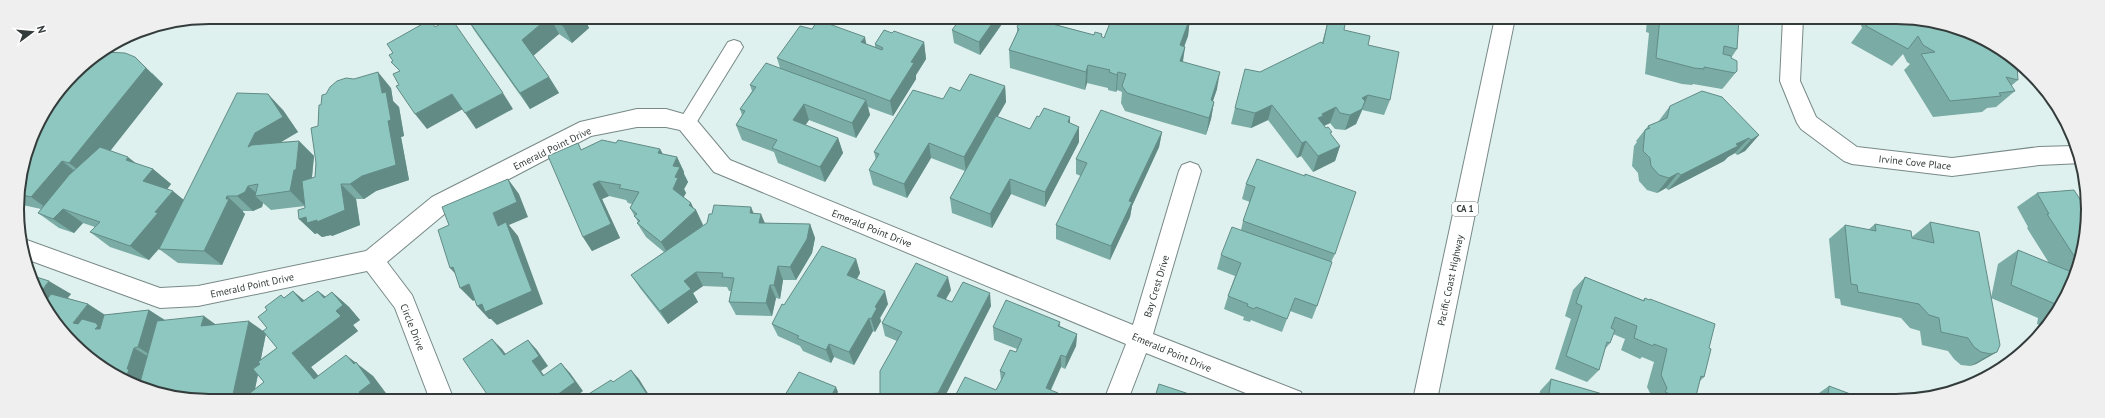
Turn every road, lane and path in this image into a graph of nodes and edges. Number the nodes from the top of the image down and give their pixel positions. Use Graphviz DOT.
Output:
graph roads {
  1 [pos="1505,24"];
  2 [pos="1794,24"];
  3 [pos="734,47"];
  4 [pos="687,123"];
  5 [pos="2073,155"];
  6 [pos="1190,171"];
  7 [pos="29,251"];
  8 [pos="372,260"];
  9 [pos="1140,339"];
  10 [pos="440,394"];
  11 [pos="1118,394"];
  12 [pos="1277,394"];
  13 [pos="1426,394"];
  1 -- 13 [label="main road, Pacific Coast Highway / CA 1"];
  2 -- 5 [label="main road, Irvine Cove Place"];
  3 -- 4 [label="lane"];
  4 -- 8 [label="main road, Emerald Point Drive"];
  4 -- 9 [label="main road, Emerald Point Drive"];
  6 -- 9 [label="main road, Bay Crest Drive"];
  7 -- 8 [label="main road, Emerald Point Drive"];
  8 -- 10 [label="main road, Circle Drive"];
  9 -- 11 [label="main road, Bay Crest Drive"];
  9 -- 12 [label="main road, Emerald Point Drive"];
}
